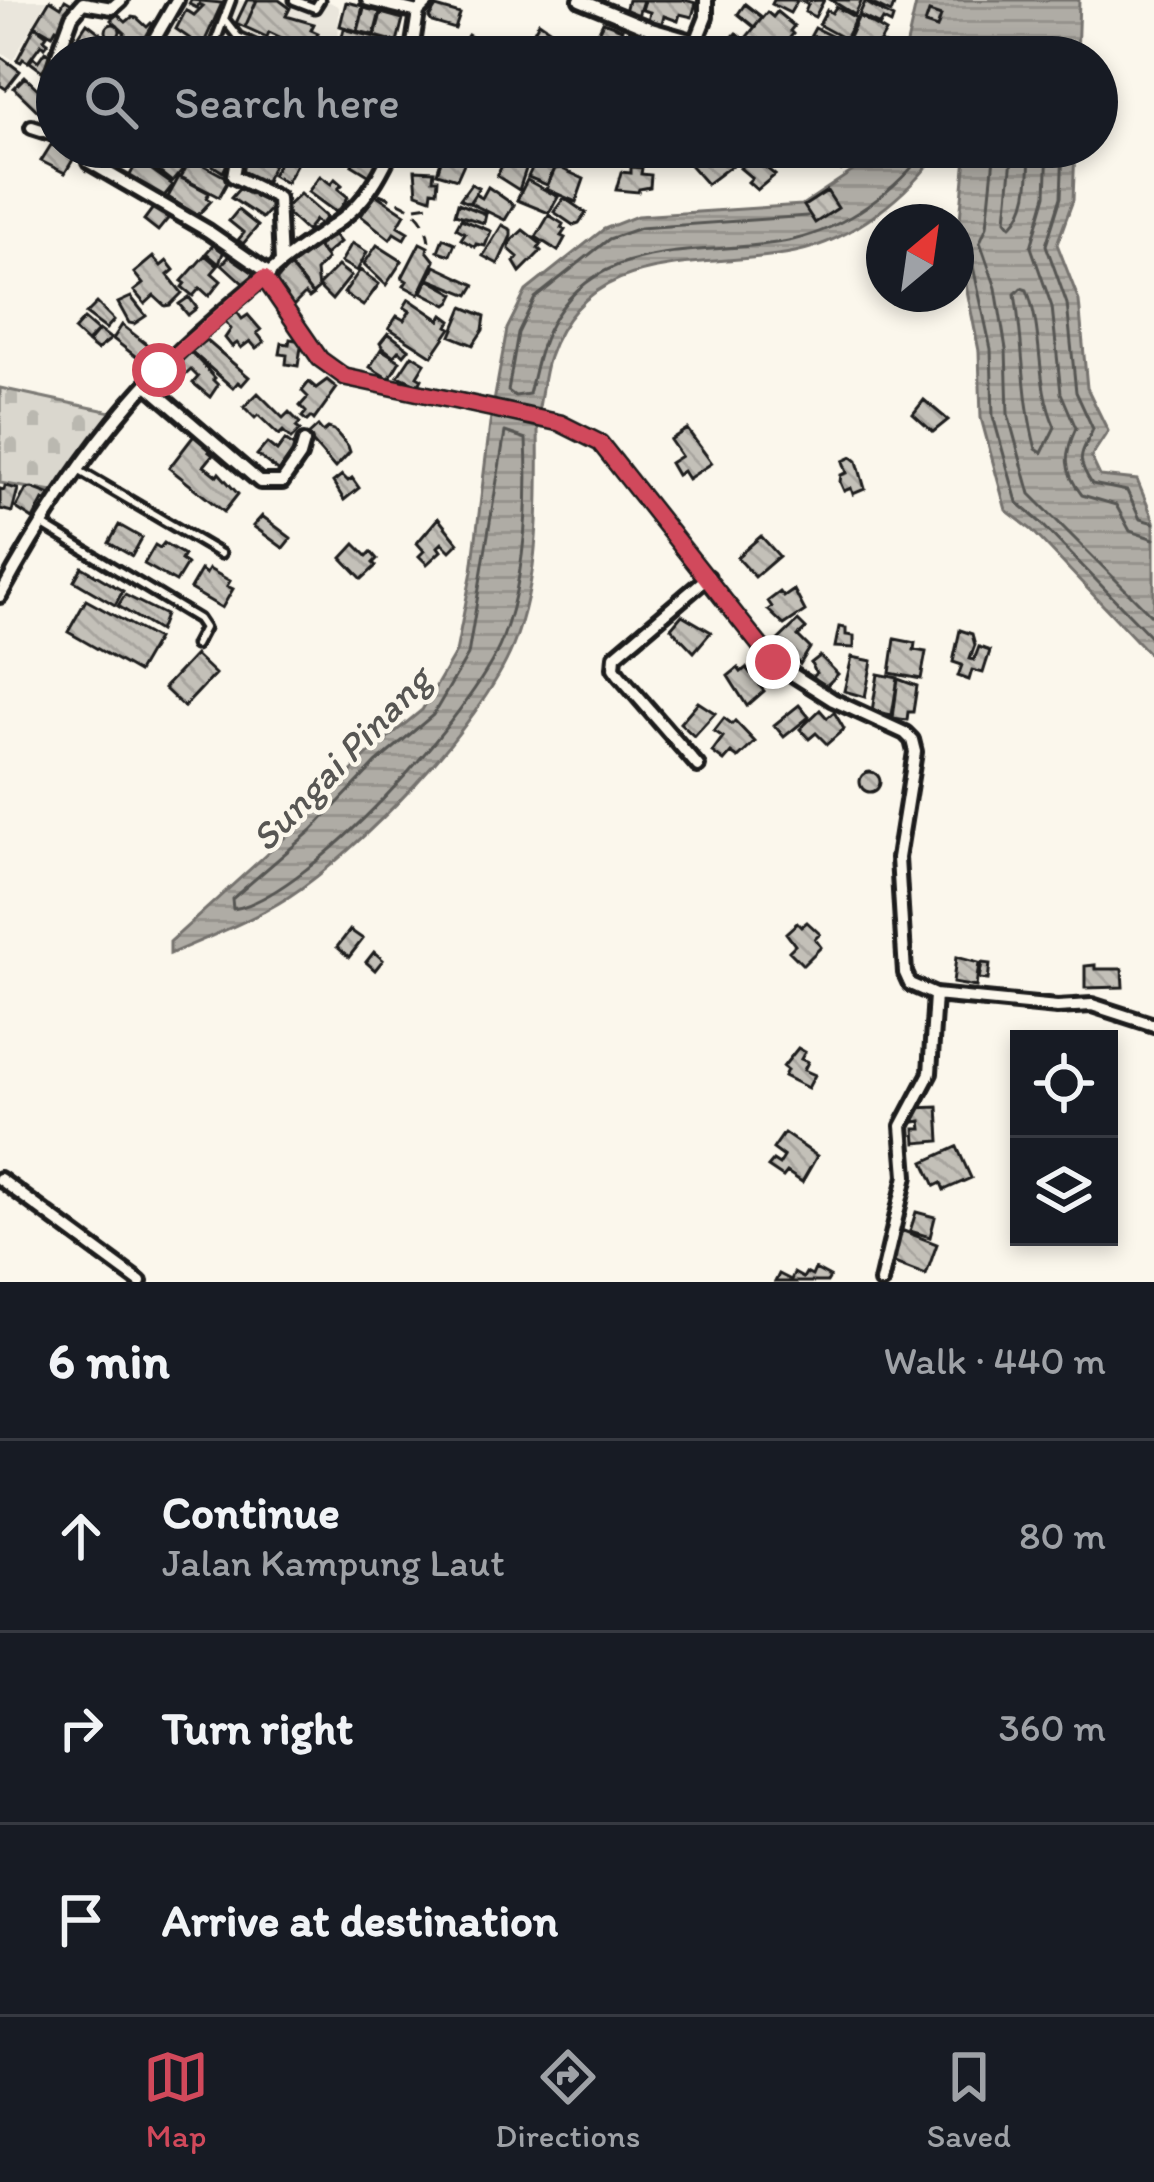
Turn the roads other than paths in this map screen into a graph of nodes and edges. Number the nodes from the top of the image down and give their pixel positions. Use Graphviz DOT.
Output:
graph roads {
  1 [pos="121,0"];
  2 [pos="177,0"];
  3 [pos="230,0"];
  4 [pos="293,0"];
  5 [pos="320,0"];
  6 [pos="368,0"];
  7 [pos="430,0"];
  8 [pos="580,0"];
  9 [pos="706,0"];
  10 [pos="418,12"];
  11 [pos="224,19"];
  12 [pos="65,36"];
  13 [pos="156,36"];
  14 [pos="218,36"];
  15 [pos="237,36"];
  16 [pos="414,36"];
  17 [pos="675,36"];
  18 [pos="698,36"];
  19 [pos="32,128"];
  20 [pos="36,129"];
  21 [pos="98,168"];
  22 [pos="234,168"];
  23 [pos="383,168"];
  24 [pos="281,263"];
  25 [pos="267,276"];
  26 [pos="147,385"];
  27 [pos="304,442"];
  28 [pos="78,470"];
  29 [pos="42,524"];
  30 [pos="221,554"];
  31 [pos="14,571"];
  32 [pos="0,574"];
  33 [pos="708,577"];
  34 [pos="0,596"];
  35 [pos="195,645"];
  36 [pos="698,766"];
  37 [pos="935,995"];
  38 [pos="1154,1025"];
  39 [pos="0,1179"];
  40 [pos="140,1282"];
  41 [pos="881,1282"];
  1 -- 12 [label="street"];
  2 -- 13 [label="street"];
  3 -- 11 [label="lane"];
  4 -- 5 [label="lane"];
  6 -- 10 [label="street"];
  7 -- 10 [label="street"];
  8 -- 17 [label="street"];
  9 -- 18 [label="street"];
  10 -- 16 [label="street"];
  11 -- 14 [label="lane"];
  11 -- 15 [label="lane"];
  19 -- 20 [label="street"];
  21 -- 25 [label="street"];
  22 -- 24 [label="street"];
  23 -- 24 [label="street"];
  24 -- 25 [label="street"];
  25 -- 26 [label="street"];
  25 -- 33 [label="street"];
  26 -- 27 [label="street"];
  26 -- 28 [label="street"];
  28 -- 29 [label="street"];
  28 -- 30 [label="lane"];
  29 -- 31 [label="street"];
  29 -- 35 [label="lane"];
  31 -- 32 [label="street"];
  31 -- 34 [label="street"];
  33 -- 36 [label="street"];
  33 -- 37 [label="street"];
  37 -- 38 [label="street"];
  37 -- 41 [label="street"];
  39 -- 40 [label="street"];
}
